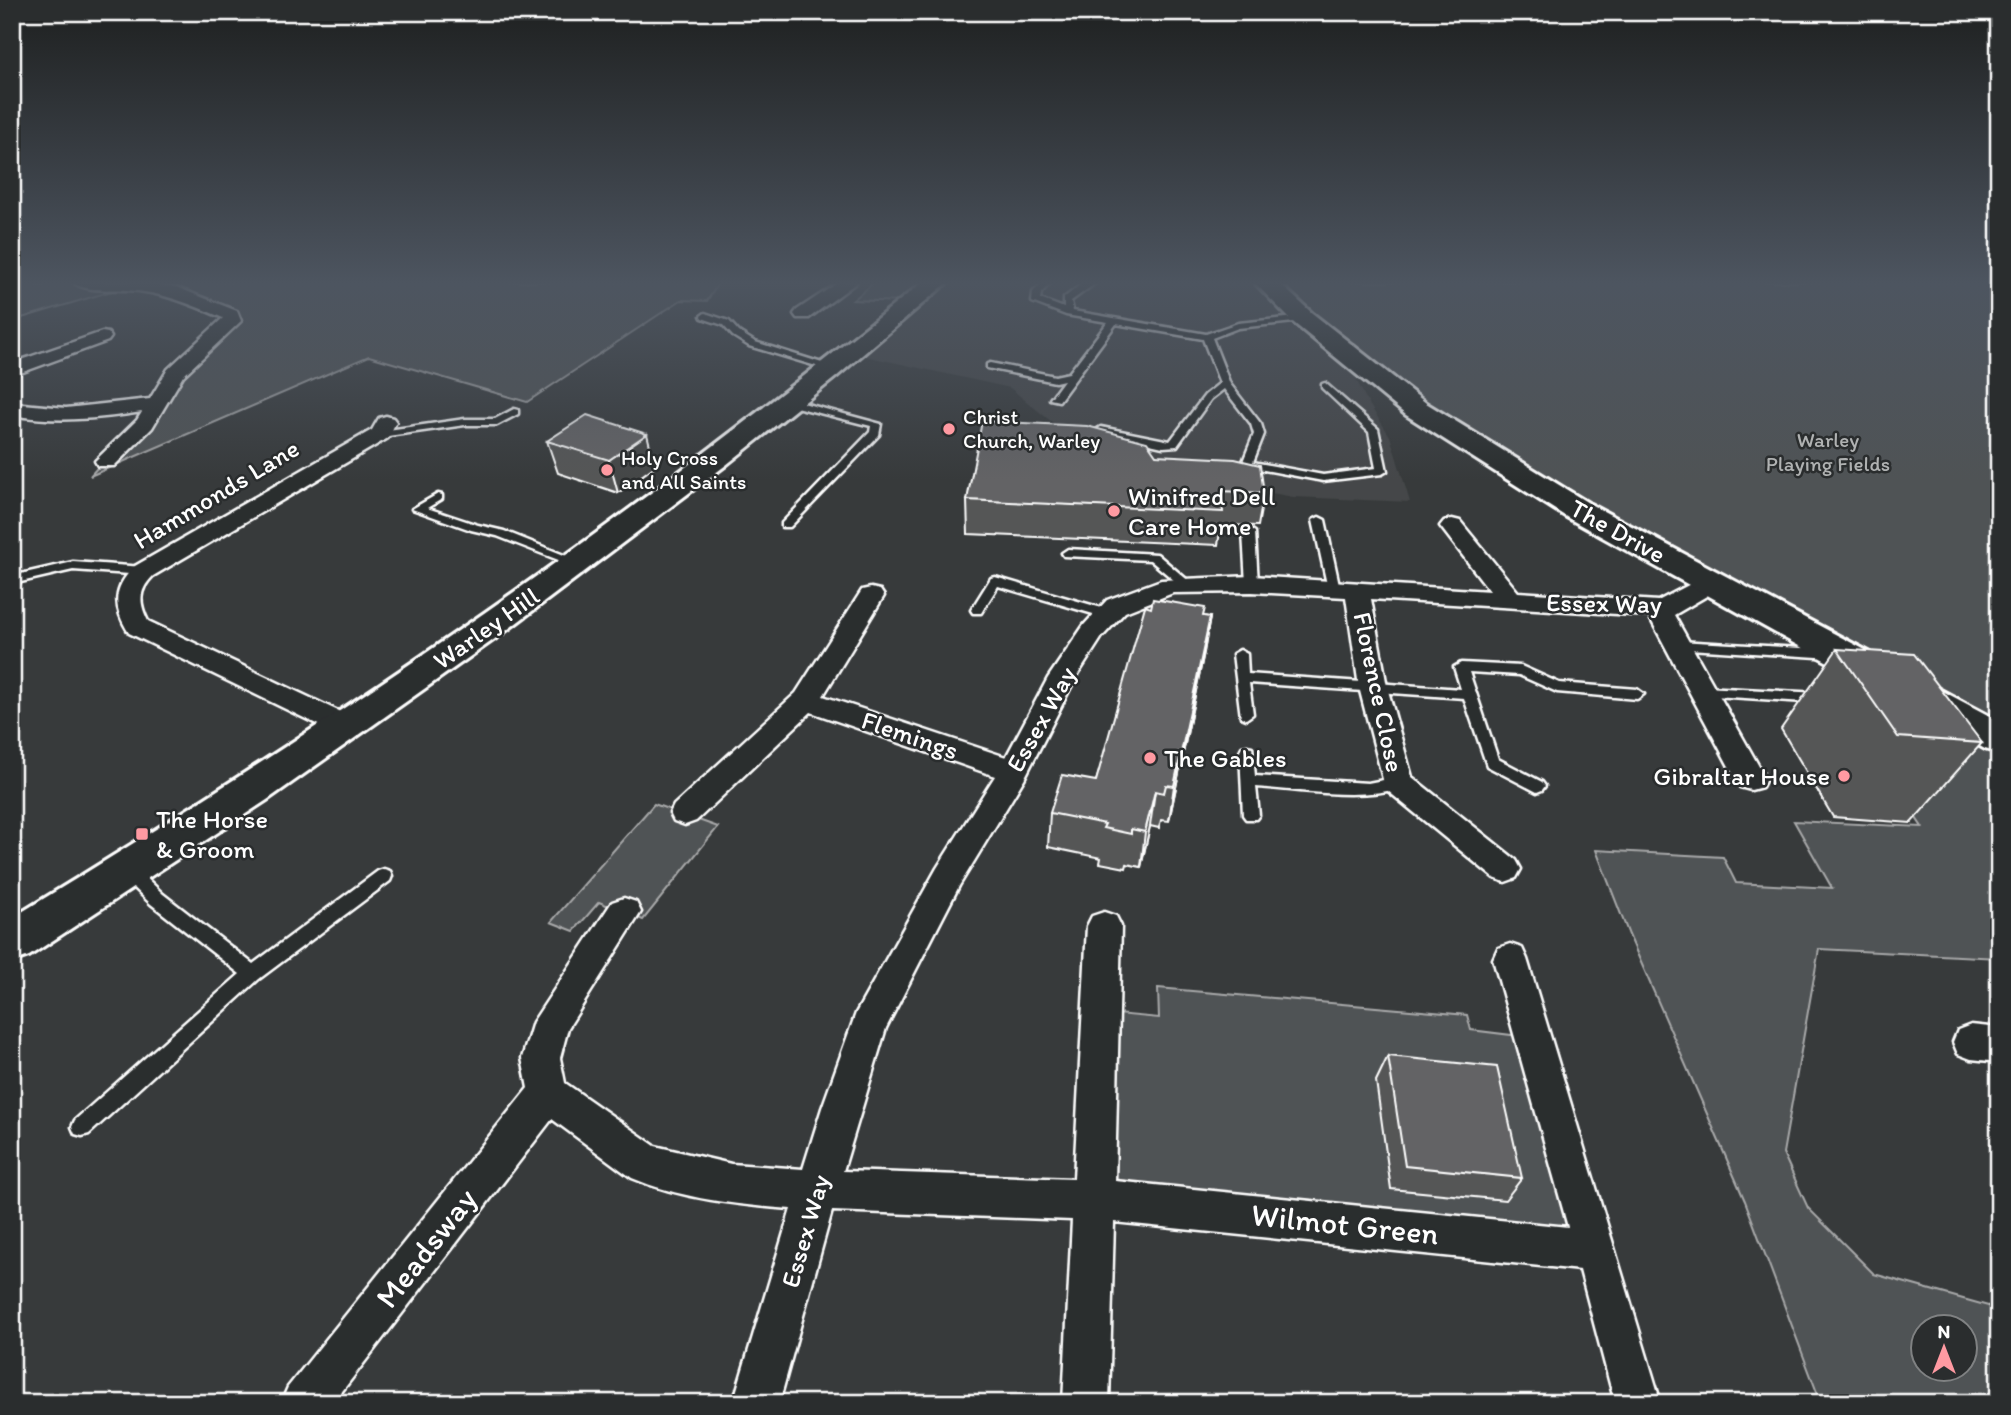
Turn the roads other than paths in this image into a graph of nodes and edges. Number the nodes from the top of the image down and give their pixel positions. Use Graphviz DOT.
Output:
graph roads {
  1 [pos="72,348"];
  2 [pos="202,348"];
  3 [pos="766,348"];
  4 [pos="857,348"];
  5 [pos="1092,348"];
  6 [pos="1211,348"];
  7 [pos="1340,348"];
  8 [pos="990,366"];
  9 [pos="833,368"];
  10 [pos="12,370"];
  11 [pos="1072,374"];
  12 [pos="1226,384"];
  13 [pos="1325,386"];
  14 [pos="1055,398"];
  15 [pos="789,402"];
  16 [pos="156,404"];
  17 [pos="12,409"];
  18 [pos="514,412"];
  19 [pos="383,428"];
  20 [pos="1101,430"];
  21 [pos="106,461"];
  22 [pos="439,497"];
  23 [pos="1318,520"];
  24 [pos="786,525"];
  25 [pos="1452,526"];
  26 [pos="1249,532"];
  27 [pos="1068,553"];
  28 [pos="578,563"];
  29 [pos="144,571"];
  30 [pos="12,580"];
  31 [pos="1713,582"];
  32 [pos="1185,583"];
  33 [pos="1252,584"];
  34 [pos="1346,590"];
  35 [pos="871,596"];
  36 [pos="1511,601"];
  37 [pos="1658,609"];
  38 [pos="977,610"];
  39 [pos="1107,614"];
  40 [pos="1678,645"];
  41 [pos="1818,653"];
  42 [pos="1240,654"];
  43 [pos="1242,678"];
  44 [pos="1373,687"];
  45 [pos="1703,692"];
  46 [pos="1470,694"];
  47 [pos="1637,694"];
  48 [pos="1834,699"];
  49 [pos="806,700"];
  50 [pos="1246,714"];
  51 [pos="345,726"];
  52 [pos="1999,739"];
  53 [pos="1247,751"];
  54 [pos="1014,771"];
  55 [pos="1751,779"];
  56 [pos="1248,780"];
  57 [pos="1399,783"];
  58 [pos="1537,786"];
  59 [pos="685,814"];
  60 [pos="1251,815"];
  61 [pos="1505,869"];
  62 [pos="128,871"];
  63 [pos="384,876"];
  64 [pos="624,912"];
  65 [pos="1104,926"];
  66 [pos="12,942"];
  67 [pos="1510,959"];
  68 [pos="253,974"];
  69 [pos="548,1093"];
  70 [pos="82,1127"];
  71 [pos="816,1190"];
  72 [pos="1094,1200"];
  73 [pos="1596,1251"];
  74 [pos="304,1403"];
  75 [pos="756,1403"];
  76 [pos="1086,1403"];
  77 [pos="1638,1403"];
  1 -- 10 [label="street"];
  2 -- 16 [label="street"];
  3 -- 9 [label="lane"];
  4 -- 9 [label="main road, Warley Hill"];
  5 -- 11 [label="lane"];
  6 -- 12 [label="lane"];
  7 -- 31 [label="main road, The Drive"];
  8 -- 11 [label="lane"];
  9 -- 15 [label="main road, Warley Hill"];
  11 -- 14 [label="lane"];
  12 -- 13 [label="lane"];
  12 -- 20 [label="lane"];
  15 -- 24 [label="lane"];
  15 -- 28 [label="main road, Warley Hill"];
  16 -- 17 [label="street"];
  16 -- 21 [label="street"];
  18 -- 19 [label="lane"];
  19 -- 29 [label="street, Hammonds Lane"];
  22 -- 28 [label="lane"];
  23 -- 34 [label="lane"];
  25 -- 36 [label="street"];
  26 -- 33 [label="lane"];
  27 -- 32 [label="lane"];
  28 -- 51 [label="main road, Warley Hill"];
  29 -- 30 [label="lane"];
  29 -- 51 [label="street, Hammonds Lane"];
  31 -- 37 [label="street, Essex Way"];
  31 -- 52 [label="main road, The Drive"];
  32 -- 33 [label="street, Essex Way"];
  32 -- 39 [label="street, Essex Way"];
  33 -- 34 [label="street, Essex Way"];
  34 -- 36 [label="street, Essex Way"];
  34 -- 44 [label="street, Florence Close"];
  35 -- 49 [label="street"];
  36 -- 37 [label="street, Essex Way"];
  37 -- 40 [label="street"];
  38 -- 39 [label="lane"];
  39 -- 54 [label="street, Essex Way"];
  40 -- 41 [label="lane"];
  40 -- 45 [label="street"];
  42 -- 43 [label="lane"];
  43 -- 44 [label="lane"];
  43 -- 50 [label="lane"];
  44 -- 46 [label="lane"];
  44 -- 57 [label="street, Florence Close"];
  45 -- 48 [label="lane"];
  45 -- 55 [label="street"];
  46 -- 47 [label="lane"];
  46 -- 58 [label="lane"];
  49 -- 54 [label="street, Flemings"];
  49 -- 59 [label="street"];
  51 -- 62 [label="main road, Warley Hill"];
  53 -- 56 [label="lane"];
  54 -- 71 [label="street, Essex Way"];
  56 -- 57 [label="lane"];
  56 -- 60 [label="lane"];
  57 -- 61 [label="street, Florence Close"];
  62 -- 66 [label="main road, Warley Hill"];
  62 -- 68 [label="lane"];
  63 -- 68 [label="lane"];
  64 -- 69 [label="street"];
  65 -- 72 [label="street"];
  67 -- 73 [label="street"];
  68 -- 70 [label="lane"];
  69 -- 71 [label="street"];
  69 -- 74 [label="street, Meadsway"];
  71 -- 72 [label="street, Wilmot Green"];
  71 -- 75 [label="street, Essex Way"];
  72 -- 73 [label="street, Wilmot Green"];
  72 -- 76 [label="street"];
  73 -- 77 [label="street"];
}
